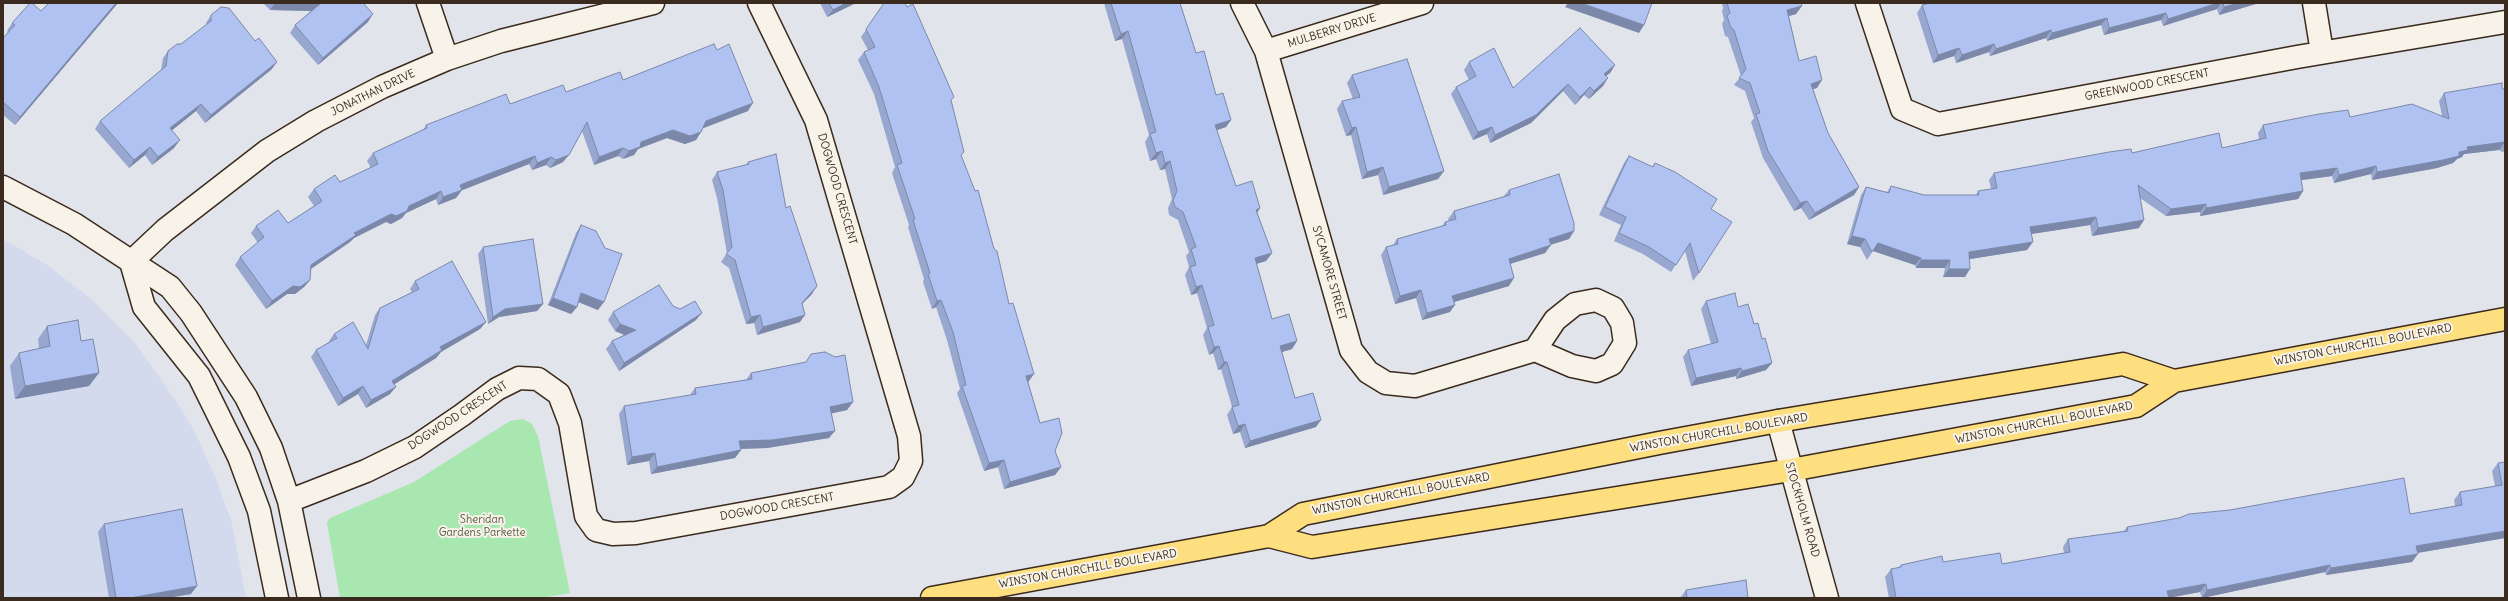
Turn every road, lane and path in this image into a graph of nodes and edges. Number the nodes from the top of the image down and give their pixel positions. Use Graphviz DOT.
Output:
graph roads {
  1 [pos="428,3"];
  2 [pos="653,3"];
  3 [pos="759,3"];
  4 [pos="1242,3"];
  5 [pos="1422,3"];
  6 [pos="1867,3"];
  7 [pos="2314,3"];
  8 [pos="2505,22"];
  9 [pos="1266,51"];
  10 [pos="2322,52"];
  11 [pos="447,58"];
  12 [pos="3,187"];
  13 [pos="131,262"];
  14 [pos="2505,319"];
  15 [pos="1535,350"];
  16 [pos="2174,381"];
  17 [pos="1778,421"];
  18 [pos="1791,470"];
  19 [pos="289,501"];
  20 [pos="1269,536"];
  21 [pos="277,598"];
  22 [pos="309,598"];
  23 [pos="932,598"];
  24 [pos="1827,598"];
  1 -- 11 [label="street"];
  2 -- 11 [label="street, JONATHAN DRIVE"];
  3 -- 19 [label="street, DOGWOOD CRESCENT"];
  4 -- 9 [label="street, SYCAMORE STREET"];
  5 -- 9 [label="street, MULBERRY DRIVE"];
  6 -- 10 [label="street, GREENWOOD CRESCENT"];
  7 -- 10 [label="street"];
  8 -- 10 [label="street, GREENWOOD CRESCENT"];
  9 -- 15 [label="street, SYCAMORE STREET"];
  11 -- 13 [label="street, JONATHAN DRIVE"];
  12 -- 13 [label="street"];
  13 -- 19 [label="street"];
  13 -- 21 [label="street"];
  14 -- 16 [label="main road, WINSTON CHURCHILL BOULEVARD"];
  16 -- 17 [label="main road, WINSTON CHURCHILL BOULEVARD"];
  16 -- 18 [label="main road, WINSTON CHURCHILL BOULEVARD"];
  17 -- 18 [label="street, STOCKHOLM ROAD"];
  17 -- 20 [label="main road, WINSTON CHURCHILL BOULEVARD"];
  18 -- 20 [label="main road, WINSTON CHURCHILL BOULEVARD"];
  18 -- 24 [label="street, STOCKHOLM ROAD"];
  19 -- 22 [label="street"];
  20 -- 23 [label="main road, WINSTON CHURCHILL BOULEVARD"];
}
